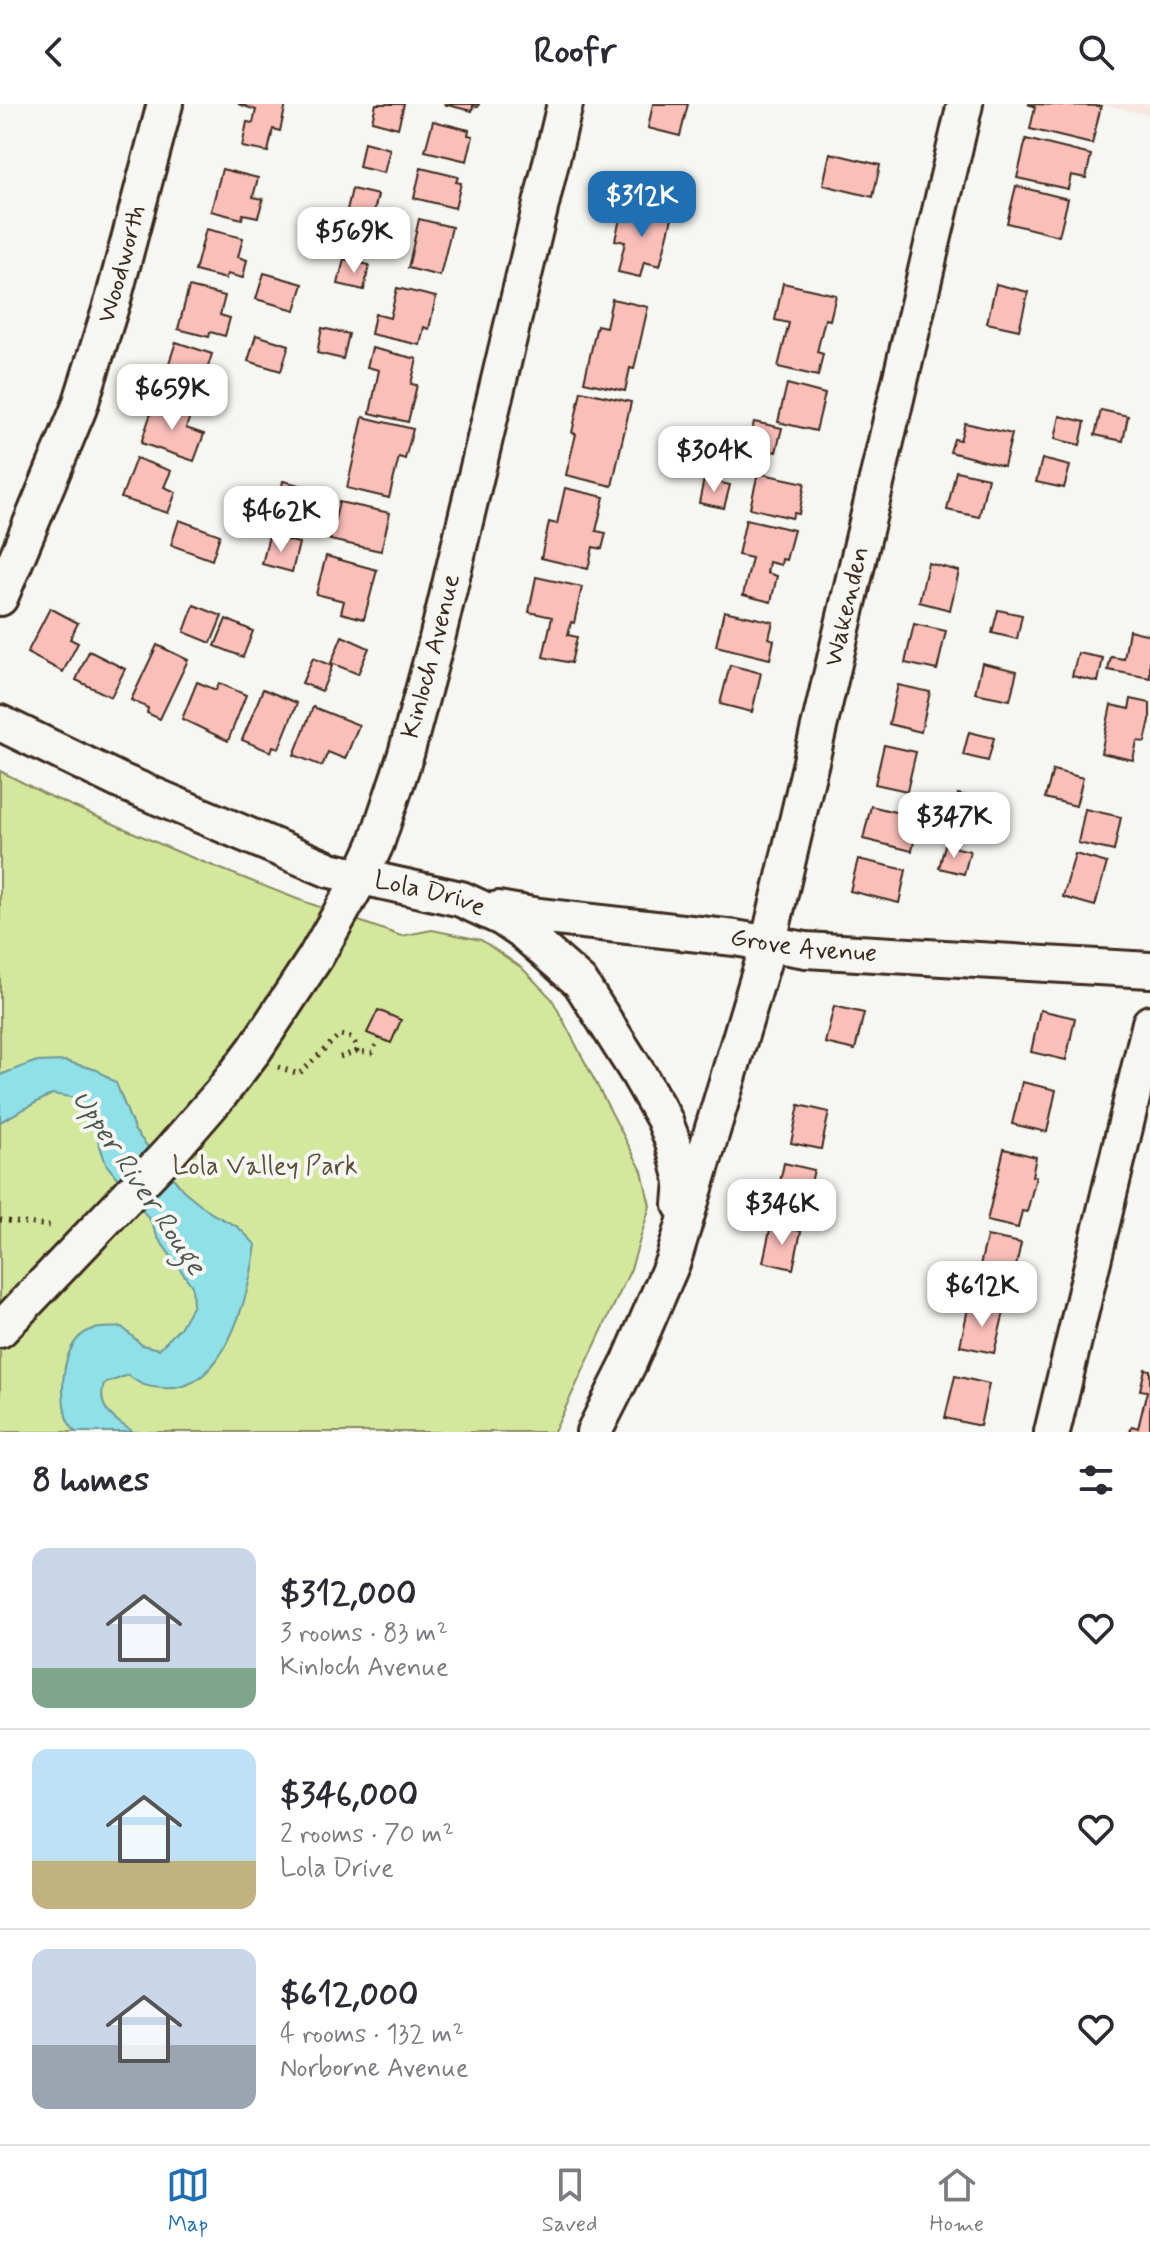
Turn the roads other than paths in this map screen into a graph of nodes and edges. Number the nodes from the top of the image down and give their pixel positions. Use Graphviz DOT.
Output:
graph roads {
  1 [pos="165,104"];
  2 [pos="565,104"];
  3 [pos="965,104"];
  4 [pos="0,598"];
  5 [pos="0,723"];
  6 [pos="360,879"];
  7 [pos="461,899"];
  8 [pos="768,945"];
  9 [pos="1150,970"];
  10 [pos="1150,1023"];
  11 [pos="718,1107"];
  12 [pos="678,1239"];
  13 [pos="0,1330"];
  14 [pos="594,1432"];
  15 [pos="1052,1432"];
  1 -- 4 [label="street, Woodworth"];
  2 -- 6 [label="street, Kinloch Avenue"];
  3 -- 8 [label="street, Wakenden"];
  5 -- 6 [label="street, Lola Drive"];
  6 -- 7 [label="street, Lola Drive"];
  6 -- 13 [label="street, Kinloch Avenue"];
  7 -- 8 [label="street, Grove Avenue"];
  7 -- 12 [label="street, Lola Drive"];
  8 -- 9 [label="street, Grove Avenue"];
  8 -- 11 [label="street, Wakenden"];
  10 -- 15 [label="street"];
  11 -- 12 [label="street, Lola Drive"];
  12 -- 14 [label="street, Lola Drive"];
}
